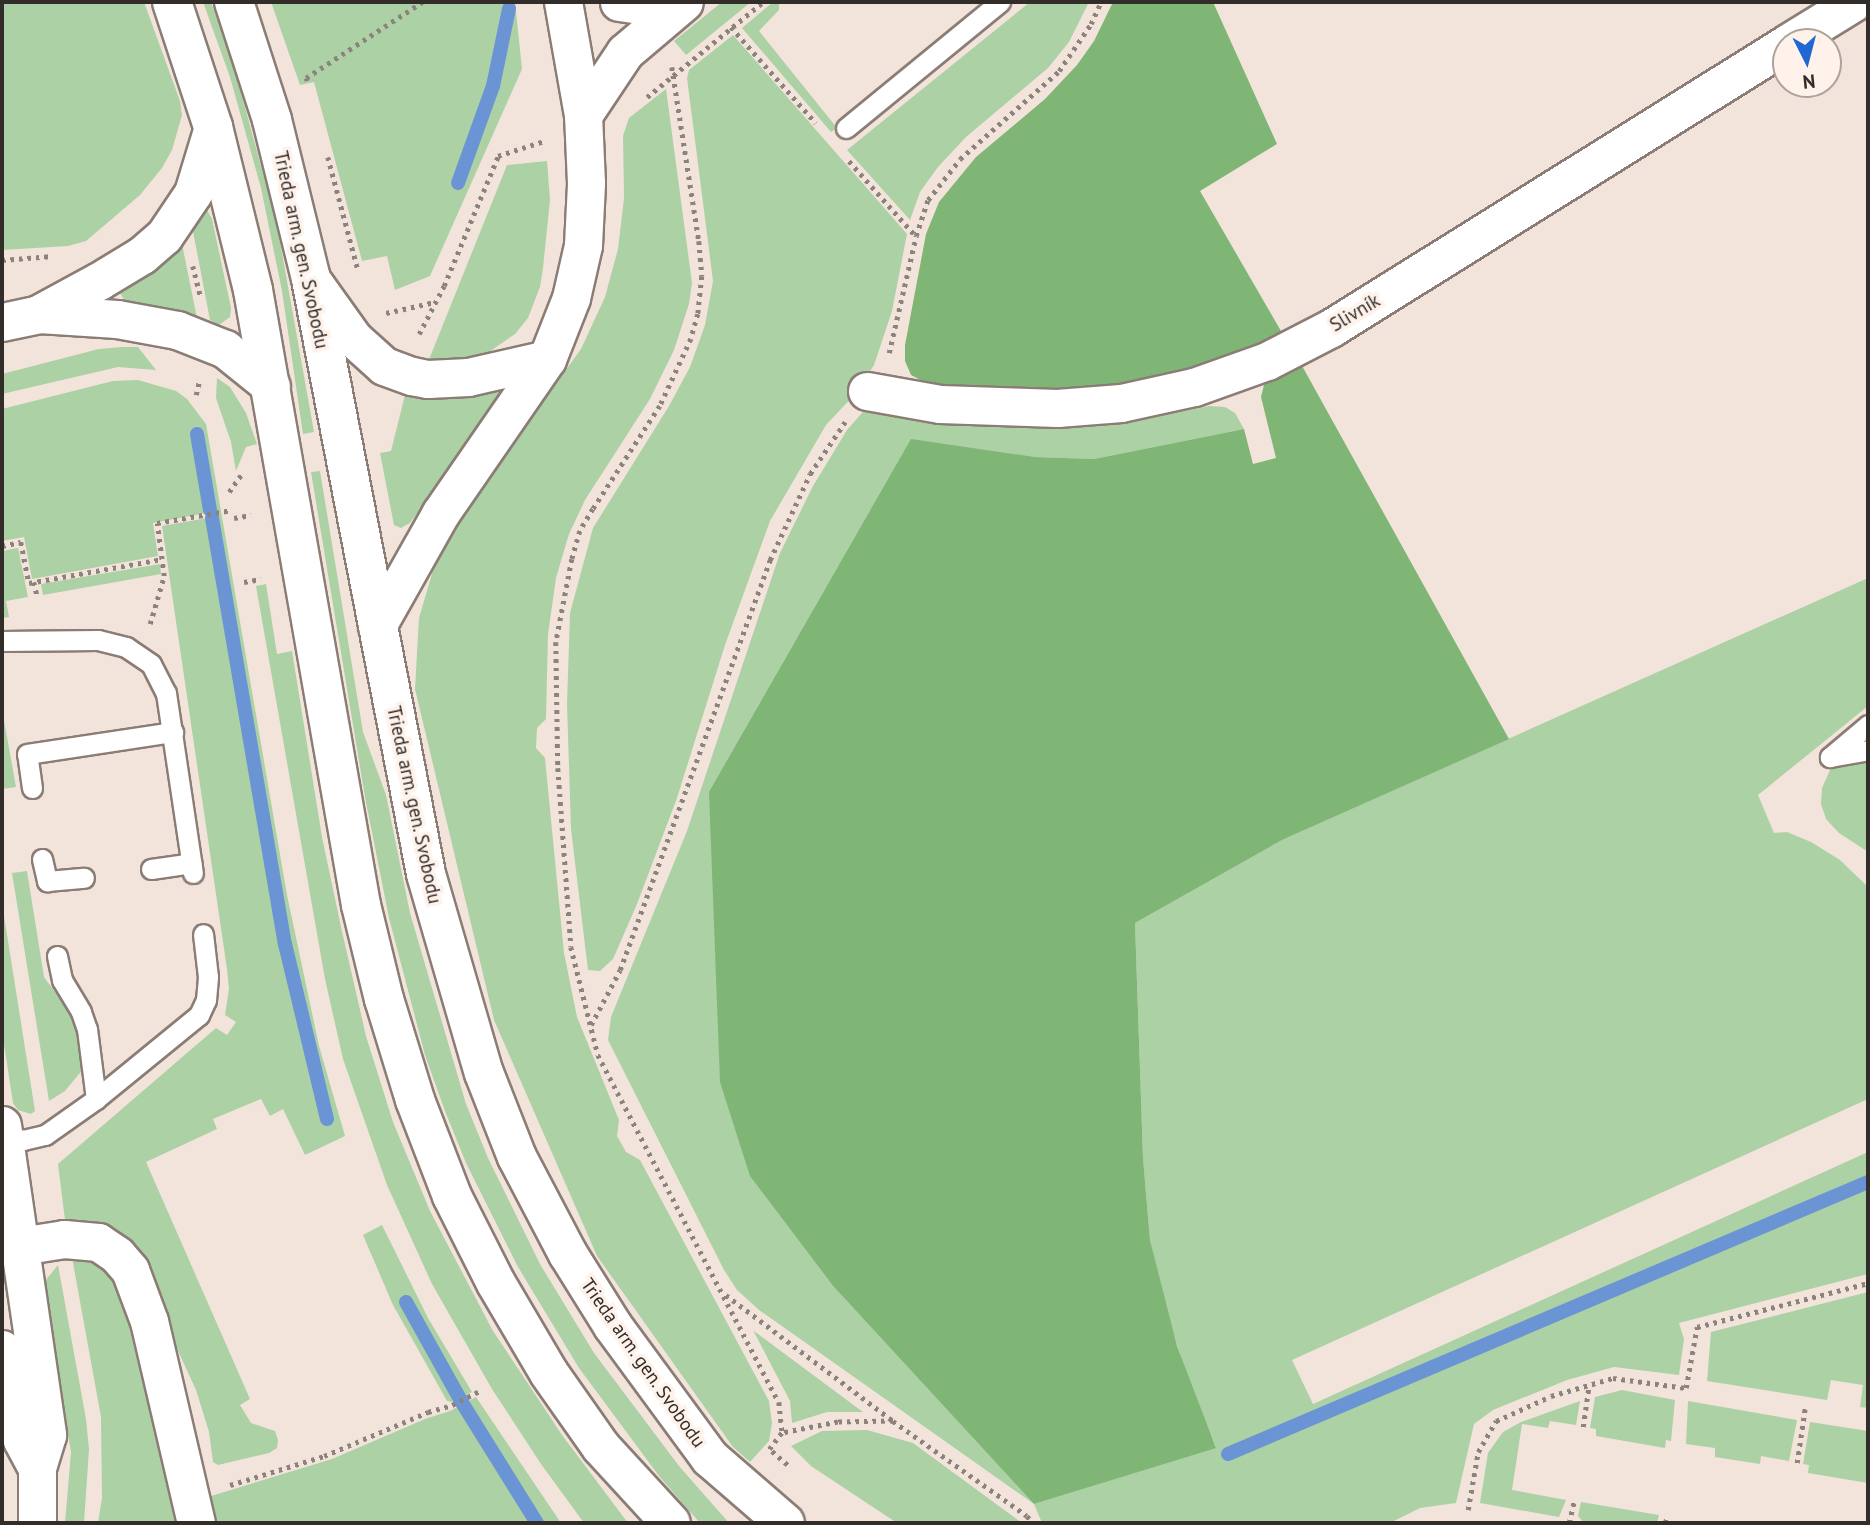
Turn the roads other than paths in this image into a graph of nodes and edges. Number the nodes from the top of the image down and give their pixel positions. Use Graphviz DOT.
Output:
graph roads {
  1 [pos="172,2"];
  2 [pos="234,2"];
  3 [pos="563,2"];
  4 [pos="618,2"];
  5 [pos="684,2"];
  6 [pos="1000,2"];
  7 [pos="1854,2"];
  8 [pos="659,13"];
  9 [pos="1812,28"];
  10 [pos="1772,53"];
  11 [pos="583,115"];
  12 [pos="214,127"];
  13 [pos="846,128"];
  14 [pos="311,279"];
  15 [pos="13,318"];
  16 [pos="547,359"];
  17 [pos="271,386"];
  18 [pos="867,391"];
  19 [pos="377,626"];
  20 [pos="2,641"];
  21 [pos="1868,724"];
  22 [pos="173,732"];
  23 [pos="1868,750"];
  24 [pos="32,789"];
  25 [pos="42,859"];
  26 [pos="151,869"];
  27 [pos="84,878"];
  28 [pos="203,934"];
  29 [pos="57,956"];
  30 [pos="96,1099"];
  31 [pos="2,1131"];
  32 [pos="20,1246"];
  33 [pos="2,1349"];
  34 [pos="37,1468"];
  35 [pos="193,1509"];
  36 [pos="37,1523"];
  37 [pos="671,1523"];
  38 [pos="785,1523"];
  1 -- 12 [label="street"];
  2 -- 14 [label="street, Trieda arm. gen. Svobodu"];
  3 -- 11 [label="street"];
  4 -- 8 [label="street"];
  5 -- 8 [label="street"];
  6 -- 13 [label="lane"];
  7 -- 9 [label="street, Slivník"];
  8 -- 11 [label="street"];
  10 -- 18 [label="street, Slivník"];
  11 -- 16 [label="street"];
  12 -- 15 [label="street"];
  12 -- 17 [label="street"];
  14 -- 16 [label="street"];
  14 -- 19 [label="street, Trieda arm. gen. Svobodu"];
  15 -- 17 [label="street"];
  16 -- 19 [label="street"];
  17 -- 37 [label="street"];
  19 -- 38 [label="street, Trieda arm. gen. Svobodu"];
  20 -- 22 [label="lane"];
  21 -- 23 [label="lane"];
  22 -- 24 [label="lane"];
  22 -- 26 [label="lane"];
  25 -- 27 [label="lane"];
  28 -- 30 [label="lane"];
  29 -- 30 [label="lane"];
  30 -- 31 [label="lane"];
  31 -- 32 [label="street"];
  32 -- 34 [label="street"];
  32 -- 35 [label="street"];
  33 -- 34 [label="street"];
  34 -- 36 [label="street"];
}
